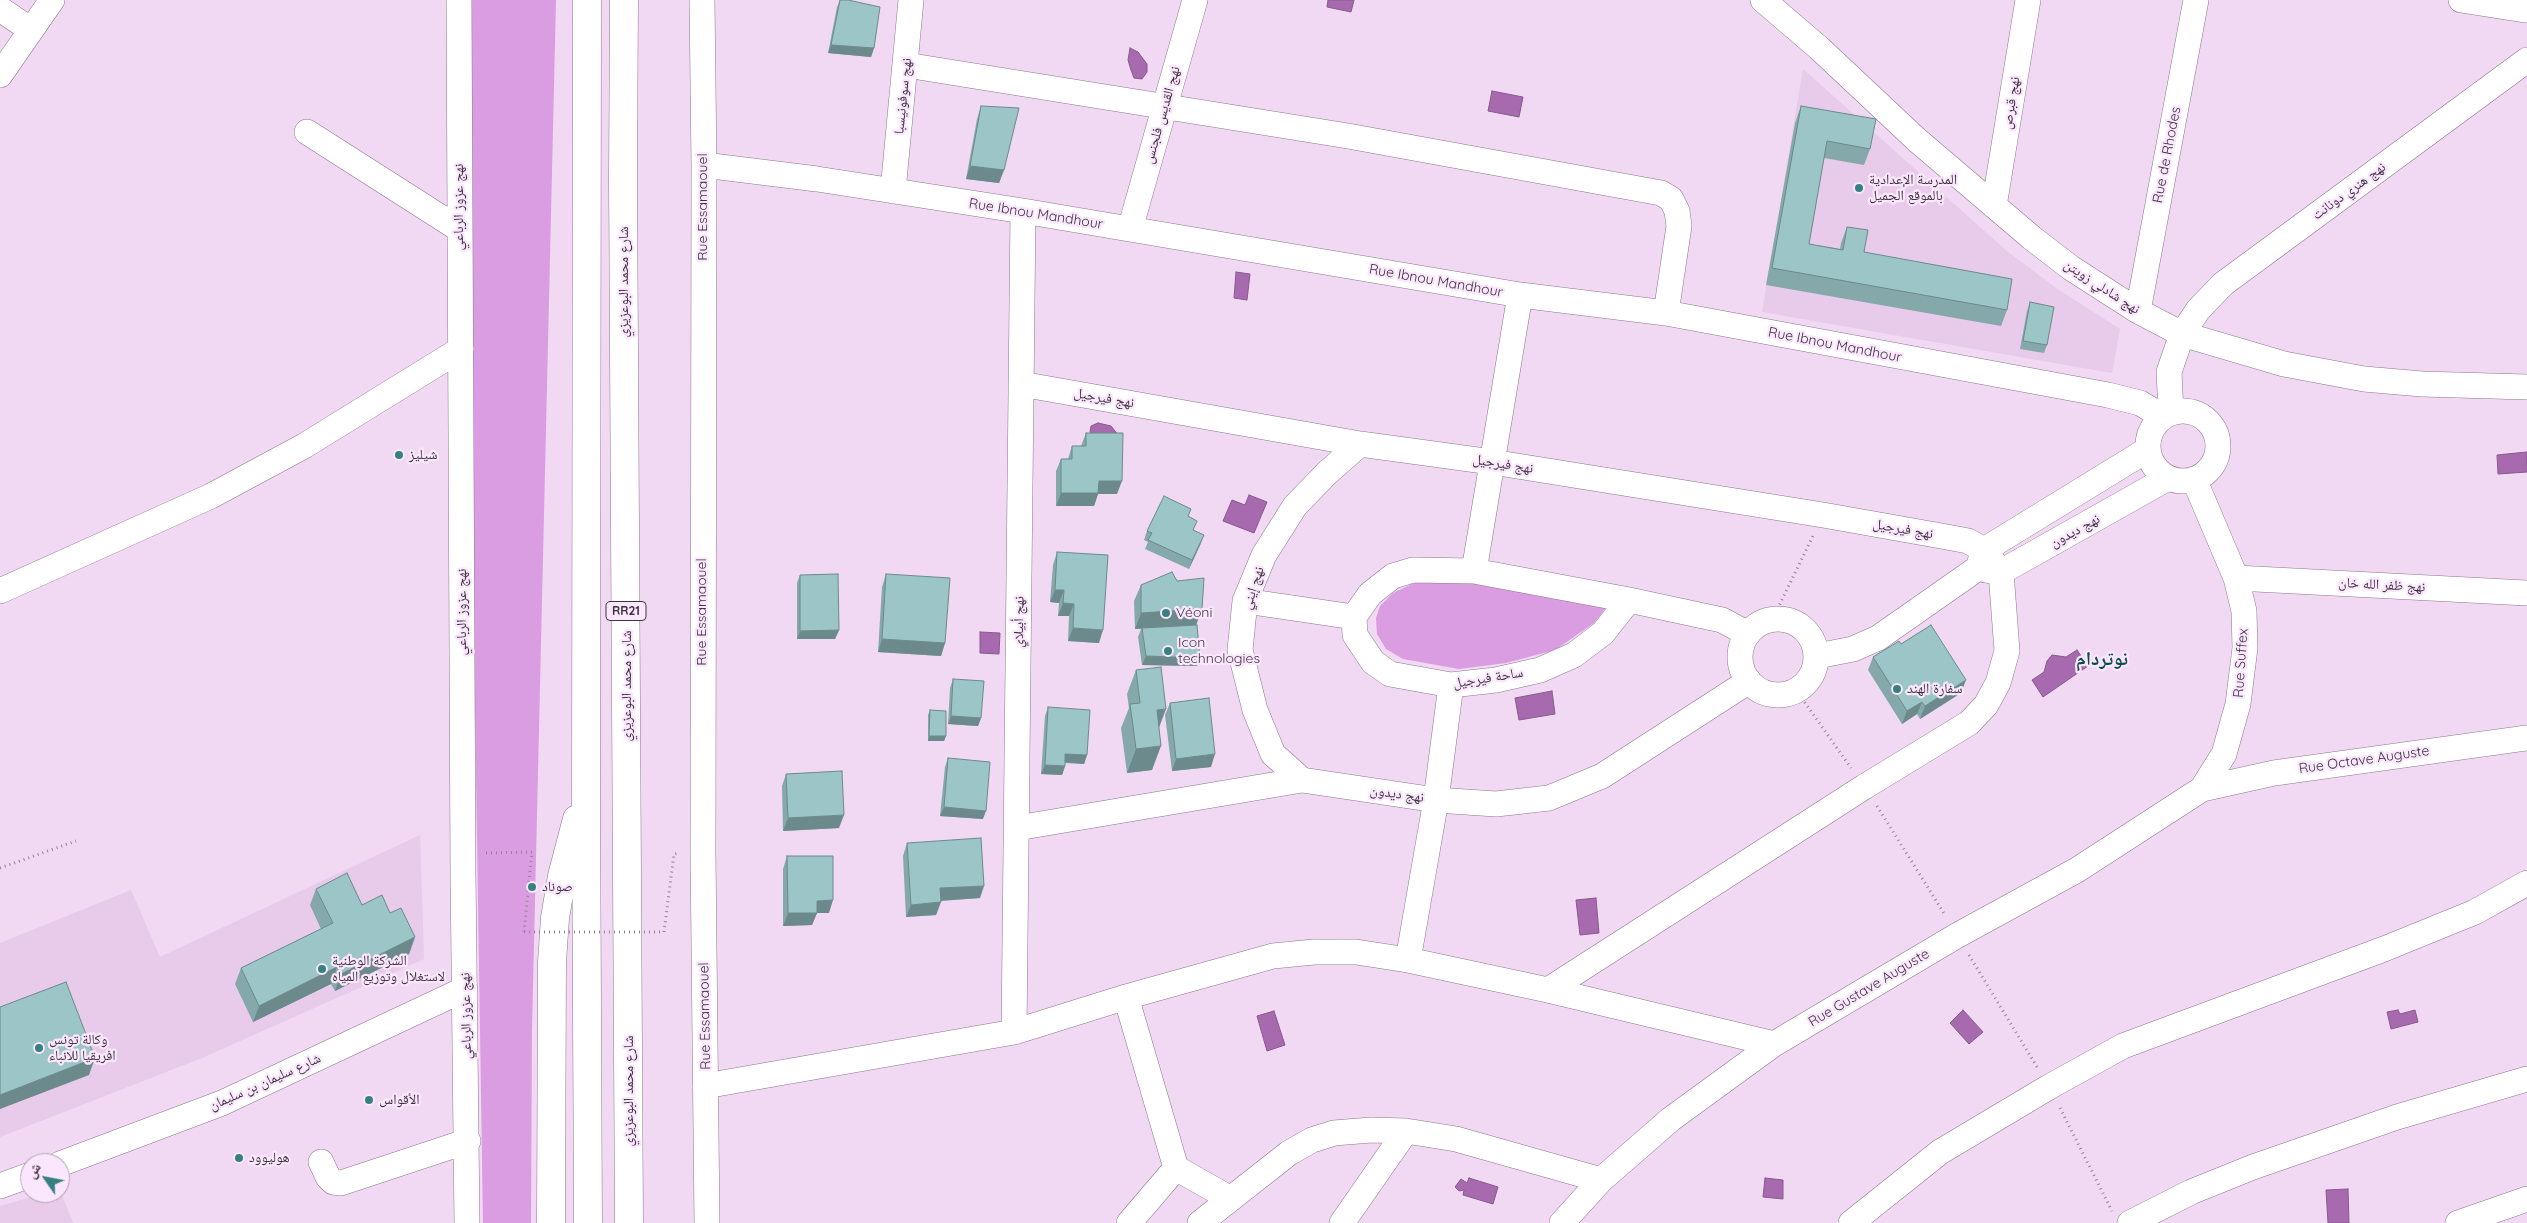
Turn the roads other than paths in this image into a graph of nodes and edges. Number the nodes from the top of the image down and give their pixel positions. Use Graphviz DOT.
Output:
graph roads {
  1 [pos="52,0"];
  2 [pos="459,0"];
  3 [pos="587,0"];
  4 [pos="624,0"];
  5 [pos="702,0"];
  6 [pos="911,0"];
  7 [pos="1195,0"];
  8 [pos="1763,0"];
  9 [pos="2028,0"];
  10 [pos="2196,0"];
  11 [pos="2461,0"];
  12 [pos="0,9"];
  13 [pos="2526,13"];
  14 [pos="31,30"];
  15 [pos="2527,60"];
  16 [pos="906,65"];
  17 [pos="0,75"];
  18 [pos="1164,108"];
  19 [pos="307,132"];
  20 [pos="704,165"];
  21 [pos="893,191"];
  22 [pos="1994,206"];
  23 [pos="1023,211"];
  24 [pos="459,229"];
  25 [pos="1130,230"];
  26 [pos="1520,295"];
  27 [pos="2138,311"];
  28 [pos="1666,313"];
  29 [pos="2182,334"];
  30 [pos="461,349"];
  31 [pos="1021,384"];
  32 [pos="2527,387"];
  33 [pos="2166,414"];
  34 [pos="1360,444"];
  35 [pos="2147,450"];
  36 [pos="1492,462"];
  37 [pos="2168,478"];
  38 [pos="2194,479"];
  39 [pos="1988,563"];
  40 [pos="1474,571"];
  41 [pos="2236,578"];
  42 [pos="0,591"];
  43 [pos="2527,593"];
  44 [pos="1630,600"];
  45 [pos="1245,601"];
  46 [pos="1354,617"];
  47 [pos="1748,634"];
  48 [pos="1817,656"];
  49 [pos="1749,681"];
  50 [pos="1451,686"];
  51 [pos="2527,738"];
  52 [pos="1302,780"];
  53 [pos="2202,789"];
  54 [pos="586,794"];
  55 [pos="1436,800"];
  56 [pos="1017,828"];
  57 [pos="2527,884"];
  58 [pos="1408,960"];
  59 [pos="465,990"];
  60 [pos="1548,990"];
  61 [pos="1126,997"];
  62 [pos="1014,1032"];
  63 [pos="1774,1044"];
  64 [pos="2527,1079"];
  65 [pos="705,1086"];
  66 [pos="1406,1131"];
  67 [pos="468,1141"];
  68 [pos="70,1160"];
  69 [pos="321,1162"];
  70 [pos="1176,1168"];
  71 [pos="20,1179"];
  72 [pos="1601,1180"];
  73 [pos="0,1186"];
  74 [pos="1229,1198"];
  75 [pos="2527,1199"];
  76 [pos="467,1223"];
  77 [pos="551,1223"];
  78 [pos="588,1223"];
  79 [pos="629,1223"];
  80 [pos="707,1223"];
  81 [pos="1129,1223"];
  82 [pos="1200,1223"];
  83 [pos="1342,1223"];
  84 [pos="1562,1223"];
  85 [pos="1851,1223"];
  86 [pos="2130,1223"];
  87 [pos="2458,1223"];
  1 -- 14 [label="street"];
  2 -- 24 [label="street, نهج عزوز الرباعي"];
  3 -- 54 [label="highway, RR21"];
  4 -- 79 [label="highway, شارع محمد البوعزيزي / RR21"];
  5 -- 20 [label="street, Rue Essamaouel"];
  6 -- 16 [label="street, نهج سوفونيسبا"];
  7 -- 18 [label="street, نهج القديس فلجنس"];
  8 -- 22 [label="street, نهج شادلي زويتن"];
  9 -- 22 [label="street, نهج قبرص"];
  10 -- 27 [label="street, Rue de Rhodes"];
  11 -- 13 [label="street"];
  12 -- 14 [label="street"];
  14 -- 17 [label="street"];
  15 -- 29 [label="street, نهج هنري دونانت"];
  16 -- 18 [label="street"];
  16 -- 21 [label="street, نهج سوفونيسبا"];
  18 -- 25 [label="street, نهج القديس فلجنس"];
  18 -- 28 [label="street"];
  19 -- 24 [label="street"];
  20 -- 21 [label="street, Rue Ibnou Mandhour"];
  20 -- 65 [label="street, Rue Essamaouel"];
  21 -- 23 [label="street, Rue Ibnou Mandhour"];
  22 -- 27 [label="street, نهج شادلي زويتن"];
  23 -- 25 [label="street, Rue Ibnou Mandhour"];
  23 -- 31 [label="street, نهج أبيلاي"];
  24 -- 30 [label="street, نهج عزوز الرباعي"];
  25 -- 26 [label="street, Rue Ibnou Mandhour"];
  26 -- 28 [label="street, Rue Ibnou Mandhour"];
  26 -- 36 [label="street"];
  27 -- 29 [label="street, نهج شادلي زويتن"];
  28 -- 33 [label="street, Rue Ibnou Mandhour"];
  29 -- 32 [label="street, نهج شادلي زويتن"];
  29 -- 33 [label="street, نهج هنري دونانت"];
  30 -- 42 [label="street"];
  30 -- 59 [label="street, نهج عزوز الرباعي"];
  31 -- 34 [label="street, نهج فيرجيل"];
  31 -- 56 [label="street, نهج أبيلاي"];
  33 -- 35 [label="street"];
  33 -- 38 [label="street"];
  34 -- 36 [label="street, نهج فيرجيل"];
  34 -- 45 [label="street, نهج إيني"];
  35 -- 37 [label="street"];
  35 -- 39 [label="street, نهج ديدون"];
  36 -- 39 [label="street, نهج فيرجيل"];
  36 -- 40 [label="street"];
  37 -- 38 [label="street"];
  37 -- 39 [label="street, نهج ديدون"];
  38 -- 41 [label="street, Rue Suffex"];
  39 -- 48 [label="street, نهج ديدون"];
  39 -- 60 [label="street"];
  40 -- 44 [label="street"];
  40 -- 46 [label="street"];
  41 -- 43 [label="street, نهج ظفر الله خان"];
  41 -- 53 [label="street, Rue Suffex"];
  44 -- 47 [label="street"];
  44 -- 50 [label="street, ساحة فيرجيل"];
  45 -- 46 [label="street"];
  45 -- 52 [label="street, نهج إيني"];
  46 -- 50 [label="street, ساحة فيرجيل"];
  47 -- 48 [label="street"];
  47 -- 49 [label="street"];
  48 -- 49 [label="street"];
  49 -- 55 [label="street, نهج ديدون"];
  50 -- 55 [label="street"];
  51 -- 53 [label="street, Rue Octave Auguste"];
  52 -- 55 [label="street, نهج ديدون"];
  52 -- 56 [label="street, نهج ديدون"];
  53 -- 63 [label="street, Rue Gustave Auguste"];
  54 -- 77 [label="highway"];
  54 -- 78 [label="highway, RR21"];
  55 -- 58 [label="street"];
  56 -- 62 [label="street, نهج أبيلاي"];
  57 -- 85 [label="street"];
  58 -- 60 [label="street"];
  58 -- 61 [label="street"];
  59 -- 67 [label="street, نهج عزوز الرباعي"];
  59 -- 68 [label="street, شارع سليمان بن سليمان"];
  60 -- 63 [label="street"];
  61 -- 62 [label="street"];
  61 -- 70 [label="street"];
  62 -- 65 [label="street"];
  63 -- 72 [label="street, Rue Gustave Auguste"];
  64 -- 86 [label="street"];
  65 -- 80 [label="street, Rue Essamaouel"];
  66 -- 72 [label="street"];
  66 -- 74 [label="street"];
  66 -- 83 [label="street"];
  67 -- 69 [label="street"];
  67 -- 76 [label="street, نهج عزوز الرباعي"];
  70 -- 74 [label="street"];
  70 -- 81 [label="street"];
  71 -- 73 [label="street"];
  72 -- 84 [label="street, Rue Gustave Auguste"];
  74 -- 82 [label="street"];
  75 -- 87 [label="street"];
}
